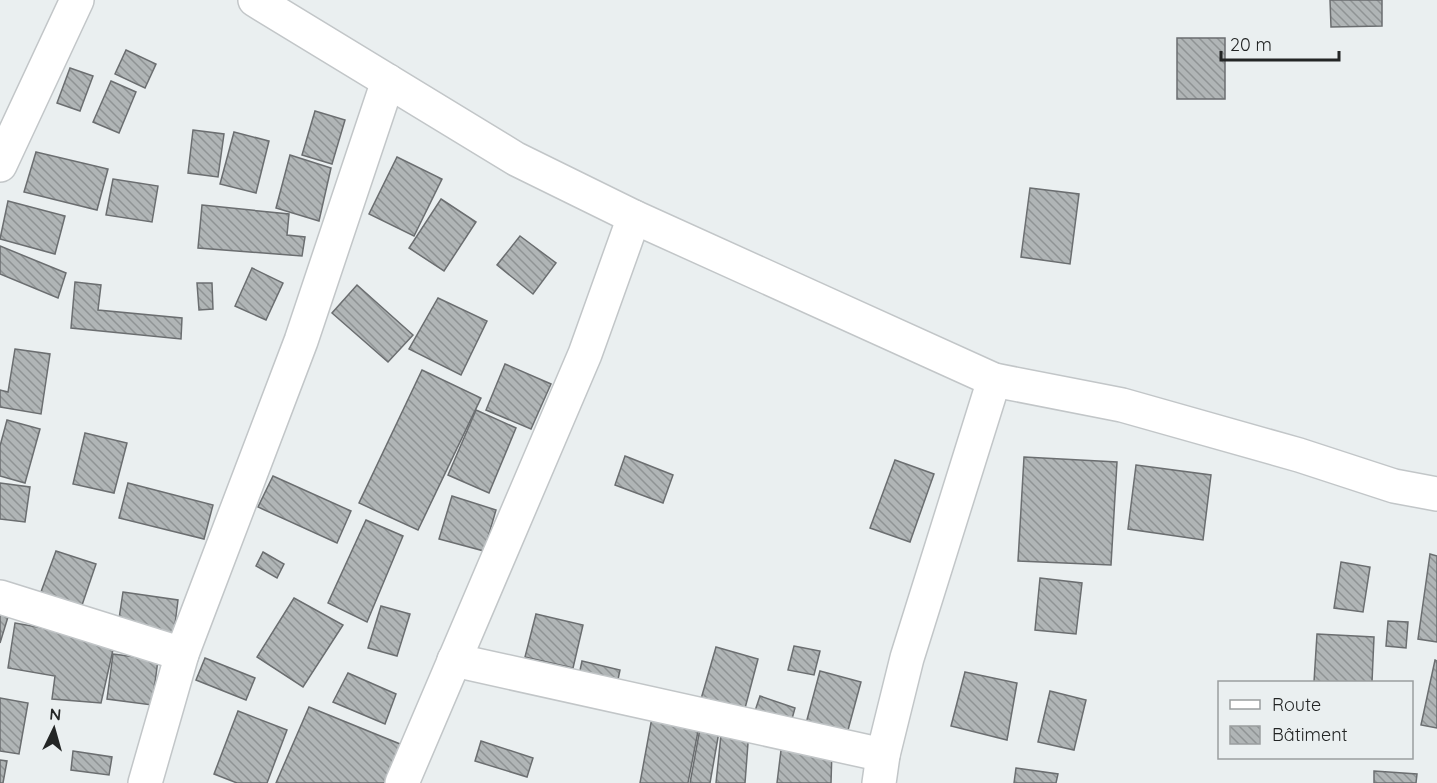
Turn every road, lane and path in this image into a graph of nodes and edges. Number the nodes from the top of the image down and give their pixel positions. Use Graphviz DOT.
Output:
graph roads {
  1 [pos="77,0"];
  2 [pos="255,0"];
  3 [pos="388,81"];
  4 [pos="12,111"];
  5 [pos="0,165"];
  6 [pos="634,217"];
  7 [pos="994,380"];
  8 [pos="1437,494"];
  9 [pos="0,597"];
  10 [pos="182,654"];
  11 [pos="454,660"];
  12 [pos="881,769"];
  13 [pos="145,783"];
  14 [pos="402,783"];
  1 -- 4 [label="street"];
  2 -- 3 [label="street"];
  3 -- 6 [label="street"];
  3 -- 10 [label="street"];
  4 -- 5 [label="street"];
  6 -- 7 [label="street"];
  6 -- 11 [label="street"];
  7 -- 8 [label="street"];
  7 -- 12 [label="street"];
  9 -- 10 [label="street"];
  10 -- 13 [label="street"];
  11 -- 12 [label="street"];
  11 -- 14 [label="street"];
}
